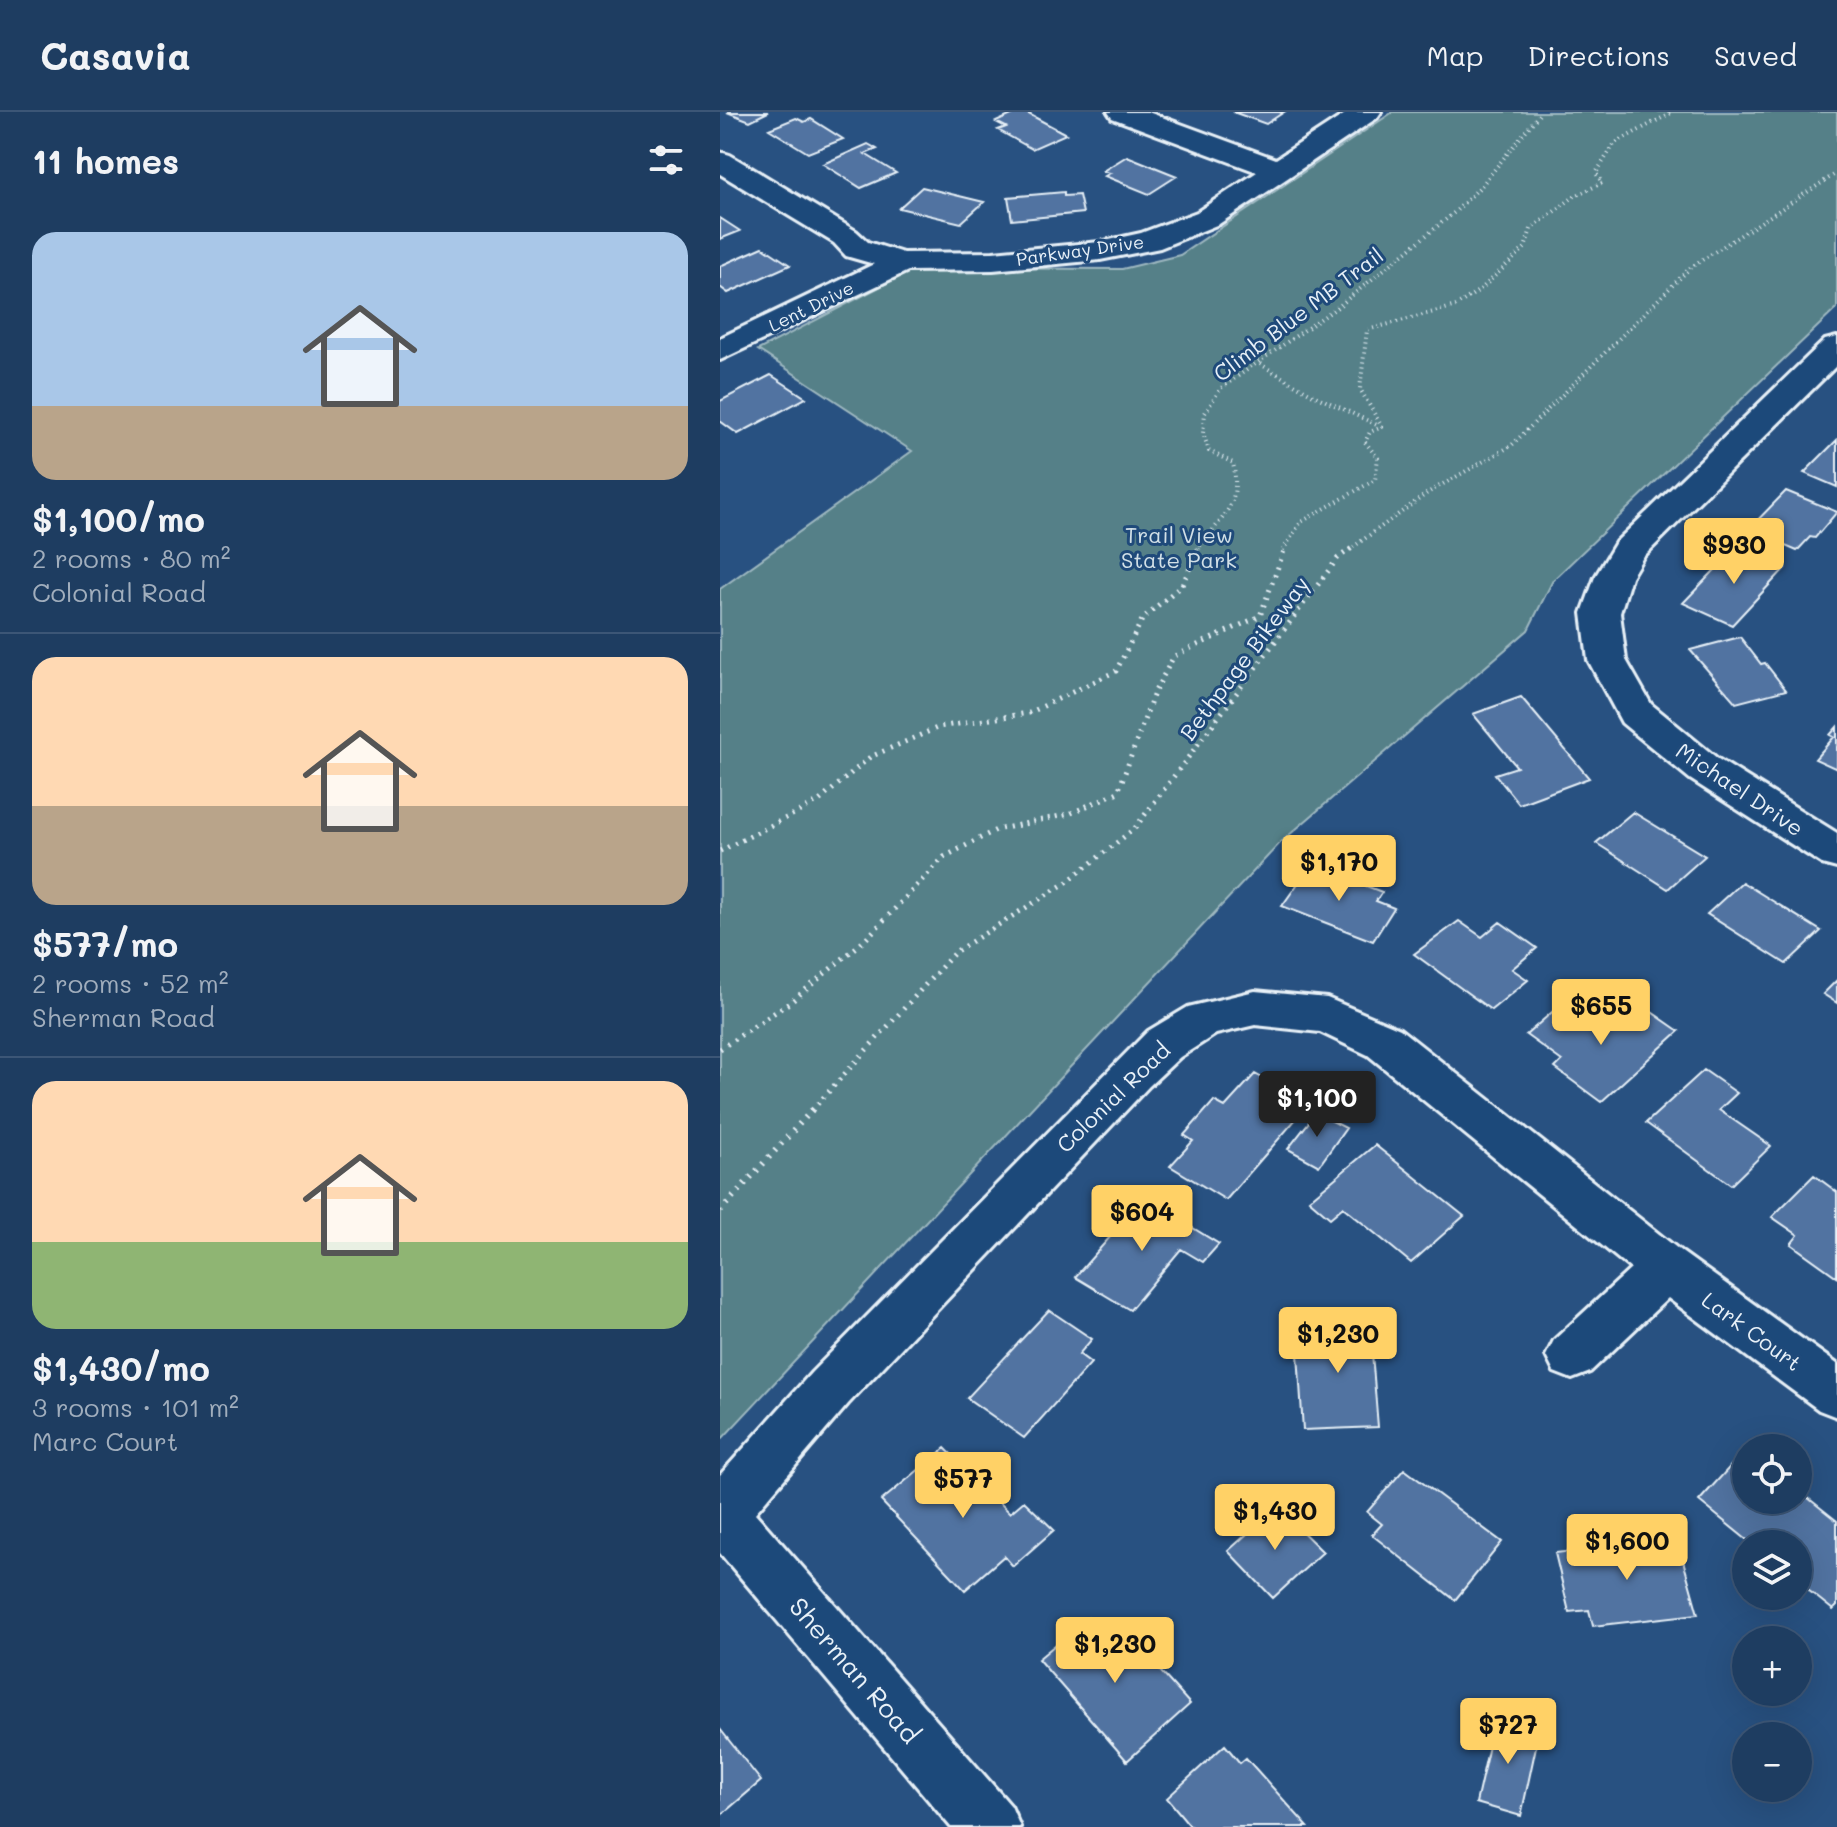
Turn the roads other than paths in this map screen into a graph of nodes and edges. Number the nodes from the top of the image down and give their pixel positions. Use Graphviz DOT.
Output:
graph roads {
  1 [pos="1122,112"];
  2 [pos="1367,112"];
  3 [pos="720,161"];
  4 [pos="1280,171"];
  5 [pos="902,262"];
  6 [pos="1837,347"];
  7 [pos="720,350"];
  8 [pos="1837,853"];
  9 [pos="1666,1268"];
  10 [pos="1572,1356"];
  11 [pos="1837,1394"];
  12 [pos="720,1514"];
  13 [pos="990,1827"];
  1 -- 4 [label="street"];
  2 -- 4 [label="street, Parkway Drive"];
  3 -- 5 [label="street"];
  4 -- 5 [label="street, Parkway Drive"];
  5 -- 7 [label="street, Lent Drive"];
  6 -- 8 [label="street, Michael Drive"];
  9 -- 10 [label="street"];
  9 -- 11 [label="street, Lark Court"];
  9 -- 12 [label="street, Colonial Road"];
  12 -- 13 [label="street, Sherman Road"];
}
